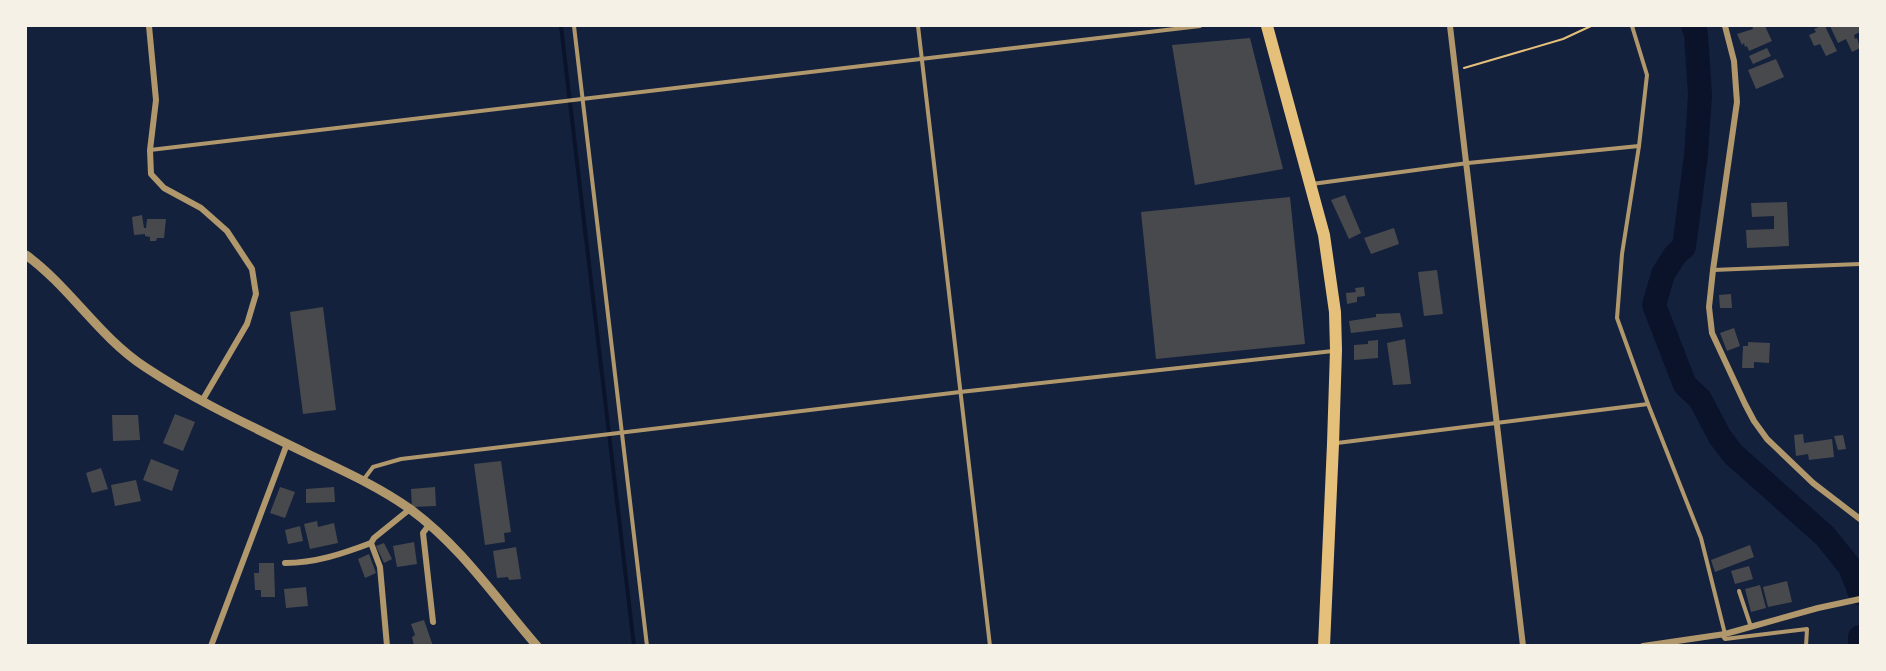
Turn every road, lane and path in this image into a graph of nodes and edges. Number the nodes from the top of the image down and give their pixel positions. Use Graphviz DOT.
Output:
graph roads {
  1 [pos="149,26"];
  2 [pos="574,26"];
  3 [pos="918,26"];
  4 [pos="1200,26"];
  5 [pos="1267,26"];
  6 [pos="1450,26"];
  7 [pos="1591,26"];
  8 [pos="1632,26"];
  9 [pos="1725,26"];
  10 [pos="922,59"];
  11 [pos="1456,70"];
  12 [pos="583,98"];
  13 [pos="1639,146"];
  14 [pos="150,150"];
  15 [pos="1468,163"];
  16 [pos="1312,184"];
  17 [pos="26,255"];
  18 [pos="1860,264"];
  19 [pos="1713,270"];
  20 [pos="1336,350"];
  21 [pos="960,392"];
  22 [pos="202,401"];
  23 [pos="1648,404"];
  24 [pos="1497,424"];
  25 [pos="618,432"];
  26 [pos="287,444"];
  27 [pos="1333,444"];
  28 [pos="363,480"];
  29 [pos="410,509"];
  30 [pos="1860,519"];
  31 [pos="429,525"];
  32 [pos="371,543"];
  33 [pos="285,563"];
  34 [pos="1739,591"];
  35 [pos="1860,599"];
  36 [pos="433,622"];
  37 [pos="1751,627"];
  38 [pos="1723,634"];
  39 [pos="533,644"];
  40 [pos="211,645"];
  41 [pos="387,645"];
  42 [pos="647,645"];
  43 [pos="990,645"];
  44 [pos="1324,645"];
  45 [pos="1523,645"];
  46 [pos="1643,645"];
  47 [pos="1806,645"];
  1 -- 14 [label="street"];
  2 -- 12 [label="lane"];
  3 -- 10 [label="lane"];
  4 -- 10 [label="lane"];
  5 -- 16 [label="main road"];
  6 -- 11 [label="street"];
  7 -- 11 [label="path"];
  8 -- 13 [label="lane"];
  9 -- 19 [label="street"];
  10 -- 12 [label="lane"];
  10 -- 21 [label="lane"];
  11 -- 15 [label="street"];
  12 -- 14 [label="lane"];
  12 -- 25 [label="lane"];
  13 -- 15 [label="lane"];
  13 -- 23 [label="lane"];
  14 -- 22 [label="street"];
  15 -- 16 [label="lane"];
  15 -- 24 [label="street"];
  16 -- 20 [label="main road"];
  17 -- 22 [label="street"];
  18 -- 19 [label="lane"];
  19 -- 30 [label="street"];
  20 -- 21 [label="lane"];
  20 -- 27 [label="main road"];
  21 -- 25 [label="lane"];
  21 -- 43 [label="lane"];
  22 -- 26 [label="street"];
  23 -- 24 [label="lane"];
  23 -- 38 [label="lane"];
  24 -- 27 [label="lane"];
  24 -- 45 [label="street"];
  25 -- 28 [label="lane"];
  25 -- 42 [label="lane"];
  26 -- 28 [label="street"];
  26 -- 40 [label="street"];
  27 -- 44 [label="main road"];
  28 -- 29 [label="street"];
  29 -- 31 [label="street"];
  29 -- 32 [label="street"];
  31 -- 36 [label="street"];
  31 -- 39 [label="street"];
  32 -- 33 [label="street"];
  32 -- 41 [label="street"];
  34 -- 37 [label="lane"];
  35 -- 37 [label="street"];
  37 -- 38 [label="street"];
  38 -- 46 [label="street"];
  38 -- 47 [label="lane"];
}
